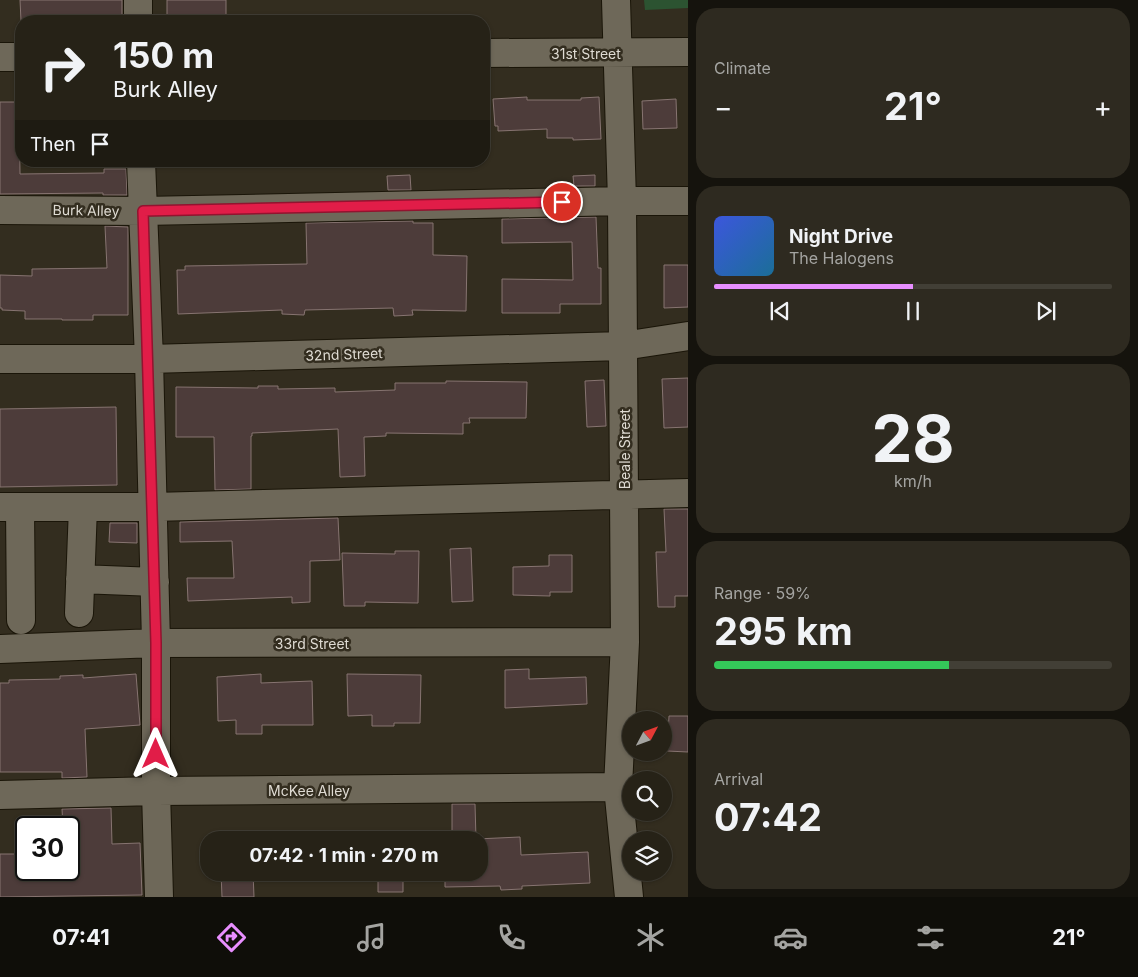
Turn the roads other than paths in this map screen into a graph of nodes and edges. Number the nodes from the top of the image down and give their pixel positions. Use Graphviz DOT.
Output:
graph roads {
  1 [pos="138,0"];
  2 [pos="616,0"];
  3 [pos="138,15"];
  4 [pos="688,52"];
  5 [pos="490,53"];
  6 [pos="617,53"];
  7 [pos="15,57"];
  8 [pos="0,58"];
  9 [pos="141,167"];
  10 [pos="622,200"];
  11 [pos="688,201"];
  12 [pos="0,210"];
  13 [pos="143,211"];
  14 [pos="688,336"];
  15 [pos="623,346"];
  16 [pos="0,359"];
  17 [pos="149,359"];
  18 [pos="688,493"];
  19 [pos="624,494"];
  20 [pos="10,507"];
  21 [pos="83,507"];
  22 [pos="153,507"];
  23 [pos="80,579"];
  24 [pos="154,582"];
  25 [pos="79,613"];
  26 [pos="21,620"];
  27 [pos="625,642"];
  28 [pos="156,643"];
  29 [pos="0,649"];
  30 [pos="618,787"];
  31 [pos="156,791"];
  32 [pos="0,795"];
  33 [pos="160,897"];
  34 [pos="629,897"];
  1 -- 3 [label="street"];
  2 -- 6 [label="street, Beale Street"];
  4 -- 6 [label="street, 31st Street"];
  5 -- 6 [label="street, 31st Street"];
  6 -- 10 [label="street, Beale Street"];
  7 -- 8 [label="street"];
  9 -- 13 [label="street"];
  10 -- 11 [label="street, Burk Alley"];
  10 -- 13 [label="street, Burk Alley"];
  10 -- 15 [label="street, Beale Street"];
  12 -- 13 [label="street, Burk Alley"];
  13 -- 17 [label="street"];
  14 -- 15 [label="street, 32nd Street"];
  15 -- 17 [label="street, 32nd Street"];
  15 -- 19 [label="street, Beale Street"];
  16 -- 17 [label="street, 32nd Street"];
  17 -- 22 [label="street"];
  18 -- 19 [label="street"];
  19 -- 22 [label="street"];
  19 -- 27 [label="street, Beale Street"];
  20 -- 21 [label="street"];
  20 -- 26 [label="street"];
  21 -- 22 [label="street"];
  21 -- 23 [label="street"];
  22 -- 24 [label="street"];
  23 -- 24 [label="street"];
  23 -- 25 [label="street"];
  24 -- 28 [label="street"];
  27 -- 28 [label="street, 33rd Street"];
  27 -- 30 [label="street, Beale Street"];
  28 -- 29 [label="street, 33rd Street"];
  28 -- 31 [label="street"];
  30 -- 31 [label="street, McKee Alley"];
  30 -- 34 [label="street, Beale Street"];
  31 -- 32 [label="street, McKee Alley"];
  31 -- 33 [label="street"];
}
